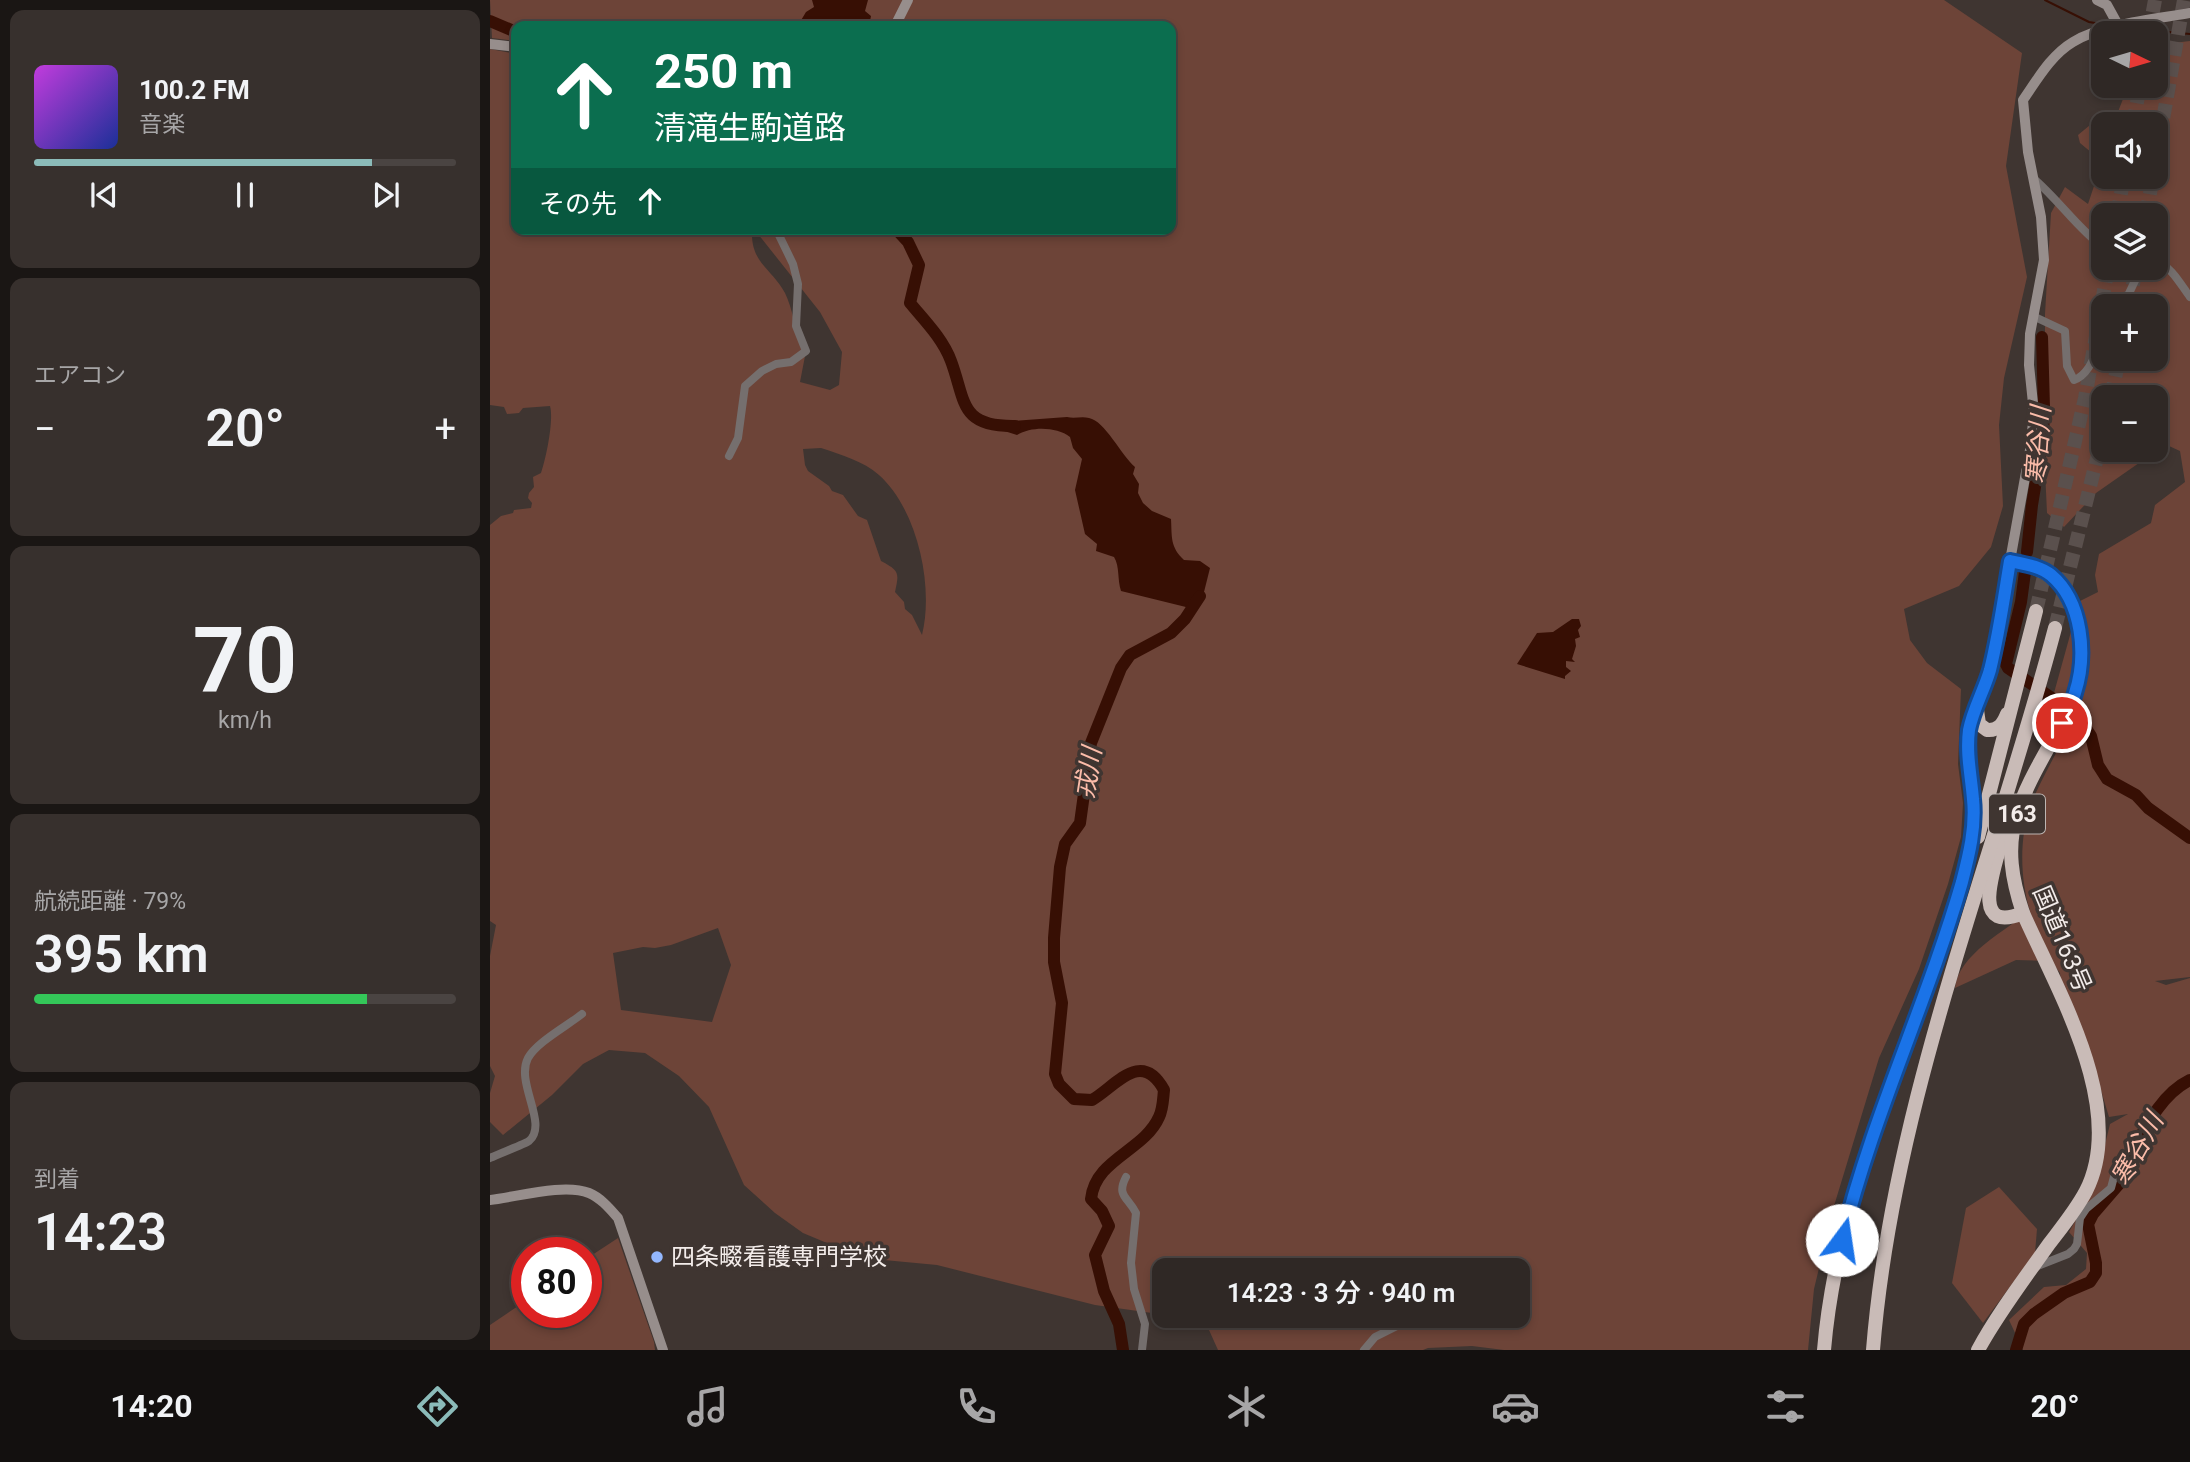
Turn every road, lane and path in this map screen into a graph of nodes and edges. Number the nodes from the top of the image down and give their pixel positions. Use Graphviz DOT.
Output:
graph roads {
  1 [pos="908,0"];
  2 [pos="2096,0"];
  3 [pos="2190,13"];
  4 [pos="898,21"];
  5 [pos="2116,21"];
  6 [pos="2142,21"];
  7 [pos="2091,35"];
  8 [pos="490,44"];
  9 [pos="511,46"];
  10 [pos="2033,178"];
  11 [pos="779,235"];
  12 [pos="2091,238"];
  13 [pos="2168,268"];
  14 [pos="2190,297"];
  15 [pos="2033,316"];
  16 [pos="2091,360"];
  17 [pos="729,456"];
  18 [pos="2010,561"];
  19 [pos="2036,611"];
  20 [pos="2055,628"];
  21 [pos="2019,678"];
  22 [pos="1982,691"];
  23 [pos="2024,740"];
  24 [pos="2023,913"];
  25 [pos="1939,955"];
  26 [pos="582,1014"];
  27 [pos="490,1158"];
  28 [pos="2124,1171"];
  29 [pos="1126,1177"];
  30 [pos="490,1200"];
  31 [pos="2032,1268"];
  32 [pos="1394,1328"];
  33 [pos="663,1350"];
  34 [pos="1142,1350"];
  35 [pos="1364,1350"];
  36 [pos="1824,1350"];
  37 [pos="1873,1350"];
  38 [pos="1978,1350"];
  1 -- 4 [label="street"];
  2 -- 5 [label="street"];
  3 -- 6 [label="street"];
  7 -- 10 [label="street"];
  8 -- 9 [label="street"];
  10 -- 12 [label="street"];
  10 -- 15 [label="street"];
  11 -- 17 [label="street"];
  13 -- 14 [label="street"];
  15 -- 16 [label="street"];
  15 -- 18 [label="street"];
  18 -- 22 [label="highway, 163"];
  18 -- 24 [label="highway, 国道163号 / 163"];
  19 -- 21 [label="highway, 163"];
  20 -- 23 [label="highway, 163"];
  21 -- 22 [label="highway, 163"];
  21 -- 25 [label="highway, 163"];
  22 -- 25 [label="highway, 163"];
  23 -- 24 [label="highway, 163"];
  23 -- 37 [label="highway, 163"];
  24 -- 31 [label="highway, 国道163号 / 163"];
  25 -- 36 [label="highway, 163"];
  26 -- 27 [label="street"];
  28 -- 31 [label="street"];
  29 -- 34 [label="street"];
  30 -- 33 [label="street"];
  31 -- 38 [label="highway, 国道163号 / 163"];
  32 -- 35 [label="street"];
}
